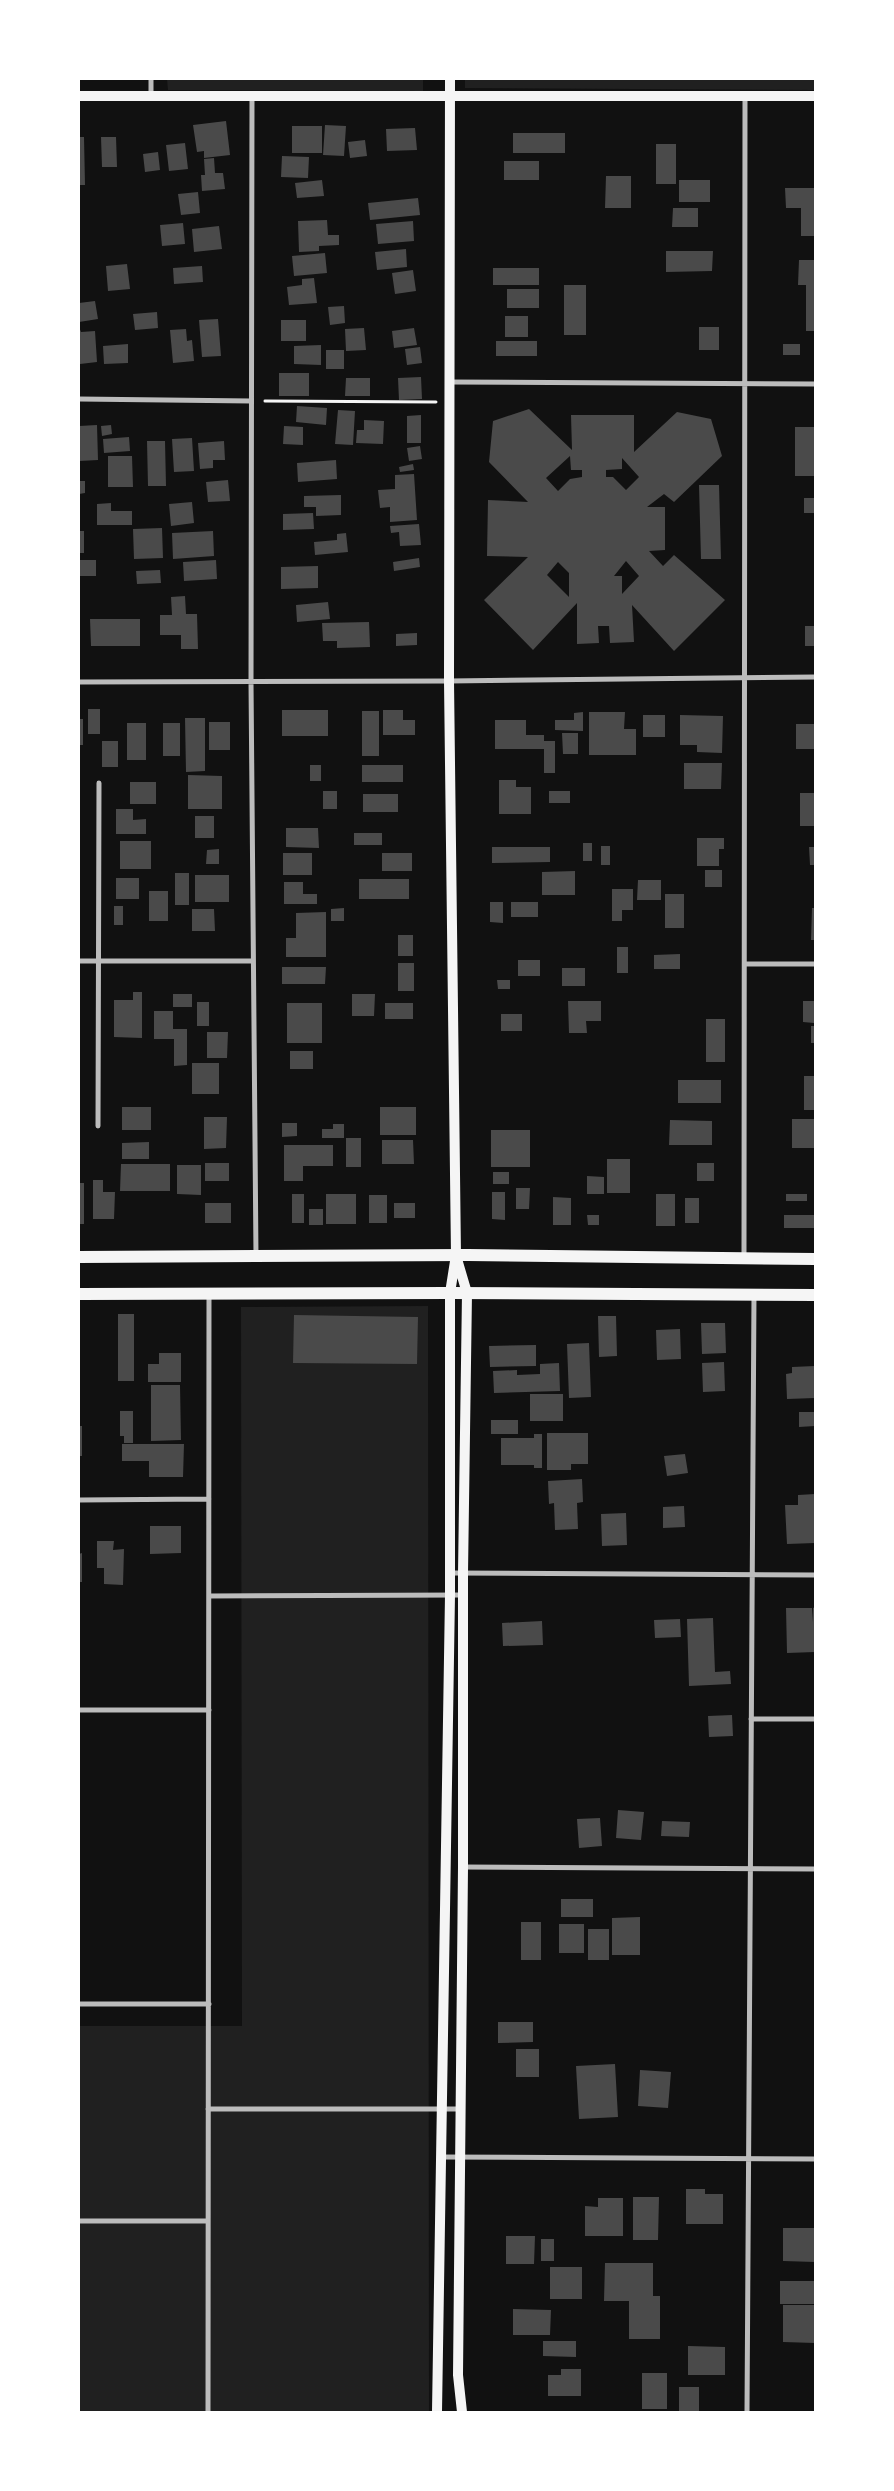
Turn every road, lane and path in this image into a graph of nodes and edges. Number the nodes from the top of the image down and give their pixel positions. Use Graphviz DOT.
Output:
graph roads {
  1 [pos="151,79"];
  2 [pos="450,79"];
  3 [pos="79,96"];
  4 [pos="151,96"];
  5 [pos="745,96"];
  6 [pos="815,96"];
  7 [pos="252,97"];
  8 [pos="450,97"];
  9 [pos="449,382"];
  10 [pos="745,383"];
  11 [pos="815,384"];
  12 [pos="79,399"];
  13 [pos="251,401"];
  14 [pos="449,402"];
  15 [pos="744,676"];
  16 [pos="815,677"];
  17 [pos="449,681"];
  18 [pos="79,682"];
  19 [pos="251,682"];
  20 [pos="98,783"];
  21 [pos="79,961"];
  22 [pos="98,961"];
  23 [pos="254,961"];
  24 [pos="744,964"];
  25 [pos="815,964"];
  26 [pos="98,1126"];
  27 [pos="456,1255"];
  28 [pos="256,1256"];
  29 [pos="79,1258"];
  30 [pos="744,1258"];
  31 [pos="815,1259"];
  32 [pos="450,1293"];
  33 [pos="467,1293"];
  34 [pos="79,1294"];
  35 [pos="209,1294"];
  36 [pos="754,1295"];
  37 [pos="815,1295"];
  38 [pos="209,1499"];
  39 [pos="79,1500"];
  40 [pos="450,1573"];
  41 [pos="463,1573"];
  42 [pos="752,1574"];
  43 [pos="815,1575"];
  44 [pos="450,1595"];
  45 [pos="463,1595"];
  46 [pos="209,1596"];
  47 [pos="79,1710"];
  48 [pos="209,1710"];
  49 [pos="751,1719"];
  50 [pos="815,1719"];
  51 [pos="463,1867"];
  52 [pos="751,1868"];
  53 [pos="815,1869"];
  54 [pos="79,2004"];
  55 [pos="208,2004"];
  56 [pos="208,2108"];
  57 [pos="442,2109"];
  58 [pos="460,2109"];
  59 [pos="441,2157"];
  60 [pos="459,2157"];
  61 [pos="748,2158"];
  62 [pos="815,2158"];
  63 [pos="79,2221"];
  64 [pos="208,2221"];
  65 [pos="208,2412"];
  66 [pos="437,2412"];
  67 [pos="462,2412"];
  68 [pos="747,2412"];
  1 -- 4 [label="street"];
  2 -- 8 [label="main road"];
  3 -- 4 [label="main road"];
  4 -- 7 [label="main road"];
  5 -- 6 [label="main road"];
  5 -- 8 [label="main road"];
  5 -- 10 [label="street"];
  7 -- 8 [label="main road"];
  7 -- 13 [label="street"];
  8 -- 9 [label="main road"];
  9 -- 10 [label="street"];
  9 -- 14 [label="main road"];
  10 -- 11 [label="street"];
  10 -- 15 [label="street"];
  12 -- 13 [label="street"];
  13 -- 14 [label="path"];
  13 -- 19 [label="street"];
  14 -- 17 [label="main road"];
  15 -- 16 [label="street"];
  15 -- 17 [label="street"];
  15 -- 24 [label="street"];
  17 -- 19 [label="street"];
  17 -- 27 [label="main road"];
  18 -- 19 [label="street"];
  19 -- 23 [label="street"];
  20 -- 22 [label="street"];
  21 -- 22 [label="street"];
  22 -- 23 [label="street"];
  22 -- 26 [label="street"];
  23 -- 28 [label="street"];
  24 -- 25 [label="street"];
  24 -- 30 [label="street"];
  27 -- 28 [label="main road"];
  27 -- 30 [label="main road"];
  27 -- 32 [label="main road"];
  27 -- 33 [label="main road"];
  28 -- 29 [label="main road"];
  30 -- 31 [label="main road"];
  32 -- 33 [label="main road"];
  32 -- 35 [label="main road"];
  32 -- 40 [label="main road"];
  33 -- 36 [label="main road"];
  33 -- 41 [label="main road"];
  34 -- 35 [label="main road"];
  35 -- 38 [label="street"];
  36 -- 37 [label="main road"];
  36 -- 42 [label="street"];
  38 -- 39 [label="street"];
  38 -- 46 [label="street"];
  40 -- 41 [label="street"];
  40 -- 44 [label="main road"];
  41 -- 42 [label="street"];
  41 -- 45 [label="main road"];
  42 -- 43 [label="street"];
  42 -- 49 [label="street"];
  44 -- 45 [label="street"];
  44 -- 46 [label="street"];
  44 -- 57 [label="main road"];
  45 -- 51 [label="main road"];
  46 -- 48 [label="street"];
  47 -- 48 [label="street"];
  48 -- 55 [label="street"];
  49 -- 50 [label="street"];
  49 -- 52 [label="street"];
  51 -- 52 [label="street"];
  51 -- 58 [label="main road"];
  52 -- 53 [label="street"];
  52 -- 61 [label="street"];
  54 -- 55 [label="street"];
  55 -- 56 [label="street"];
  56 -- 57 [label="street"];
  56 -- 64 [label="street"];
  57 -- 58 [label="street"];
  57 -- 59 [label="main road"];
  58 -- 60 [label="main road"];
  59 -- 60 [label="street"];
  59 -- 66 [label="main road"];
  60 -- 61 [label="street"];
  60 -- 67 [label="main road"];
  61 -- 62 [label="street"];
  61 -- 68 [label="street"];
  63 -- 64 [label="street"];
  64 -- 65 [label="street"];
}
